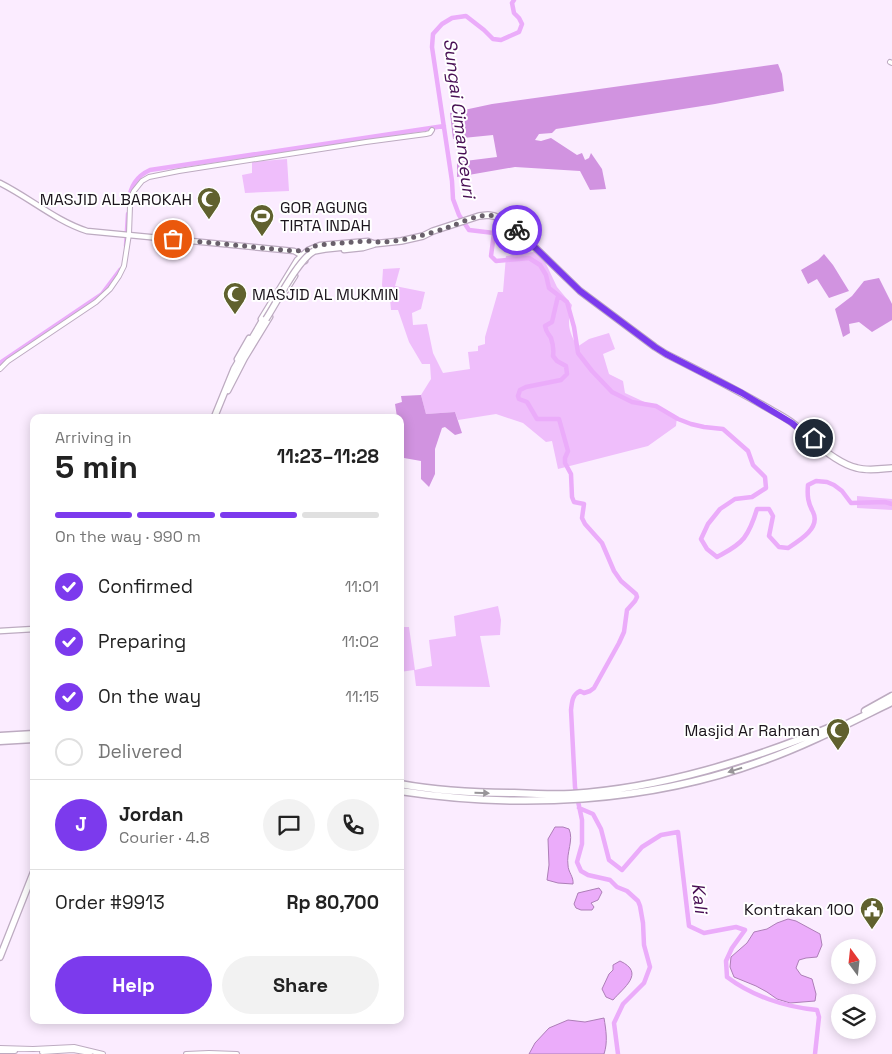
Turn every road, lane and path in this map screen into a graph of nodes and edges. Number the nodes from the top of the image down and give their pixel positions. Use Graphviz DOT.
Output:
graph roads {
  1 [pos="432,130"];
  2 [pos="0,183"];
  3 [pos="129,234"];
  4 [pos="374,244"];
  5 [pos="308,250"];
  6 [pos="294,251"];
  7 [pos="301,255"];
  8 [pos="305,261"];
  9 [pos="293,267"];
  10 [pos="298,272"];
  11 [pos="266,311"];
  12 [pos="272,313"];
  13 [pos="0,369"];
  14 [pos="226,391"];
  15 [pos="217,414"];
  16 [pos="892,467"];
  17 [pos="30,629"];
  18 [pos="0,631"];
  19 [pos="892,696"];
  20 [pos="892,702"];
  21 [pos="30,734"];
  22 [pos="0,736"];
  23 [pos="30,739"];
  24 [pos="0,741"];
  25 [pos="404,786"];
  26 [pos="416,790"];
  27 [pos="404,794"];
  28 [pos="579,796"];
  29 [pos="30,881"];
  30 [pos="0,957"];
  31 [pos="0,1049"];
  32 [pos="69,1049"];
  33 [pos="94,1054"];
  34 [pos="103,1054"];
  35 [pos="186,1054"];
  36 [pos="237,1054"];
  1 -- 3 [label="street"];
  2 -- 3 [label="main road"];
  3 -- 6 [label="main road"];
  3 -- 13 [label="street"];
  4 -- 5 [label="main road"];
  4 -- 8 [label="main road"];
  4 -- 14 [label="highway, bridge"];
  4 -- 16 [label="highway"];
  5 -- 6 [label="main road"];
  5 -- 7 [label="main road"];
  6 -- 7 [label="main road"];
  7 -- 8 [label="main road"];
  7 -- 9 [label="main road"];
  8 -- 10 [label="main road"];
  9 -- 10 [label="main road"];
  9 -- 11 [label="main road"];
  10 -- 12 [label="main road"];
  11 -- 12 [label="main road"];
  11 -- 14 [label="main road"];
  12 -- 14 [label="main road"];
  14 -- 15 [label="highway"];
  17 -- 18 [label="main road"];
  19 -- 28 [label="highway"];
  20 -- 28 [label="highway, one-way"];
  21 -- 22 [label="highway"];
  23 -- 24 [label="highway"];
  25 -- 26 [label="highway"];
  26 -- 27 [label="highway"];
  26 -- 28 [label="highway"];
  29 -- 30 [label="highway"];
  31 -- 32 [label="street"];
  32 -- 33 [label="street"];
  32 -- 34 [label="street"];
  35 -- 36 [label="street"];
}
